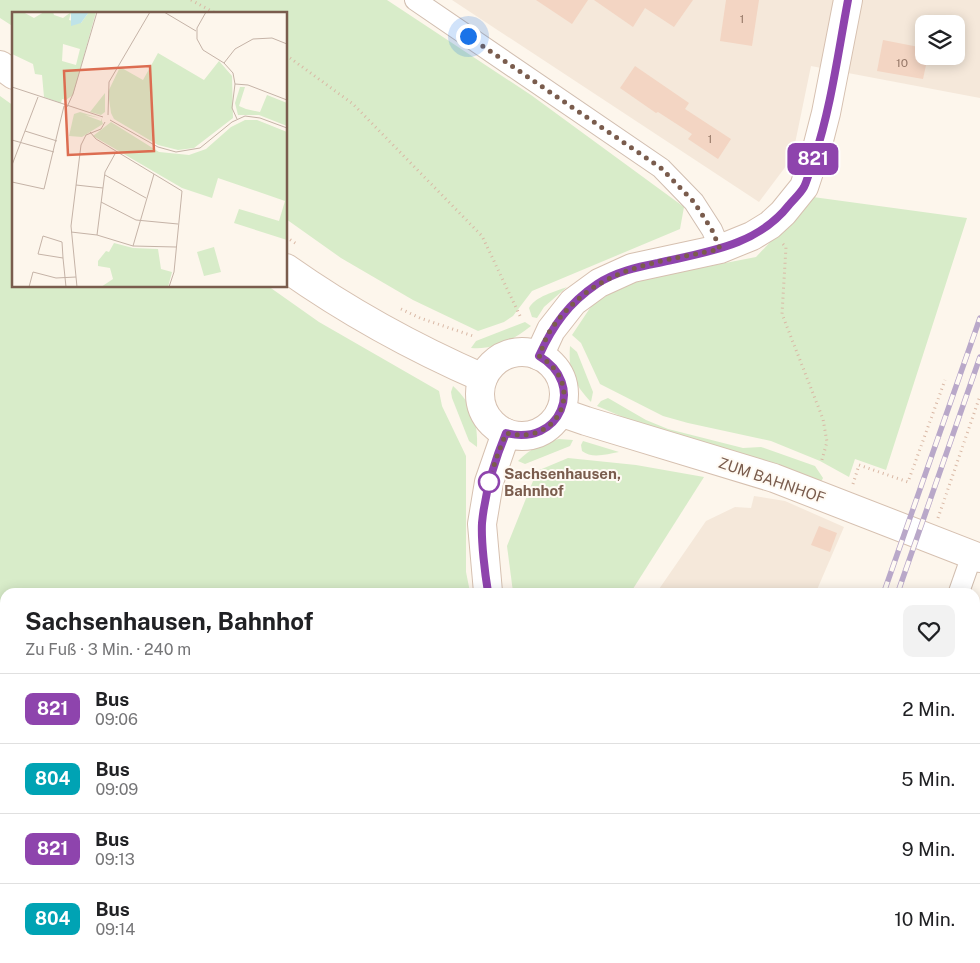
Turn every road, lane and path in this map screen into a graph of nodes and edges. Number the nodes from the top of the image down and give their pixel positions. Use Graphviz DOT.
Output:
graph roads {
  1 [pos="191,0"];
  2 [pos="415,0"];
  3 [pos="848,0"];
  4 [pos="441,7"];
  5 [pos="213,12"];
  6 [pos="288,56"];
  7 [pos="0,65"];
  8 [pos="12,74"];
  9 [pos="780,239"];
  10 [pos="720,249"];
  11 [pos="288,269"];
  12 [pos="394,306"];
  13 [pos="521,318"];
  14 [pos="473,336"];
  15 [pos="539,356"];
  16 [pos="483,378"];
  17 [pos="945,380"];
  18 [pos="980,396"];
  19 [pos="560,412"];
  20 [pos="506,433"];
  21 [pos="821,464"];
  22 [pos="852,487"];
  23 [pos="510,493"];
  24 [pos="522,496"];
  25 [pos="938,518"];
  26 [pos="976,557"];
  27 [pos="488,588"];
  28 [pos="961,588"];
  1 -- 5 [label="path"];
  2 -- 4 [label="street"];
  3 -- 10 [label="street"];
  4 -- 10 [label="street"];
  6 -- 13 [label="path"];
  7 -- 8 [label="street"];
  9 -- 21 [label="path"];
  10 -- 15 [label="street"];
  11 -- 16 [label="street"];
  12 -- 14 [label="path"];
  15 -- 16 [label="street"];
  15 -- 19 [label="street"];
  16 -- 20 [label="street"];
  17 -- 22 [label="path"];
  18 -- 25 [label="path"];
  19 -- 20 [label="street"];
  19 -- 26 [label="street, ZUM BAHNHOF"];
  20 -- 27 [label="street"];
  23 -- 24 [label="path"];
  26 -- 28 [label="street"];
}
